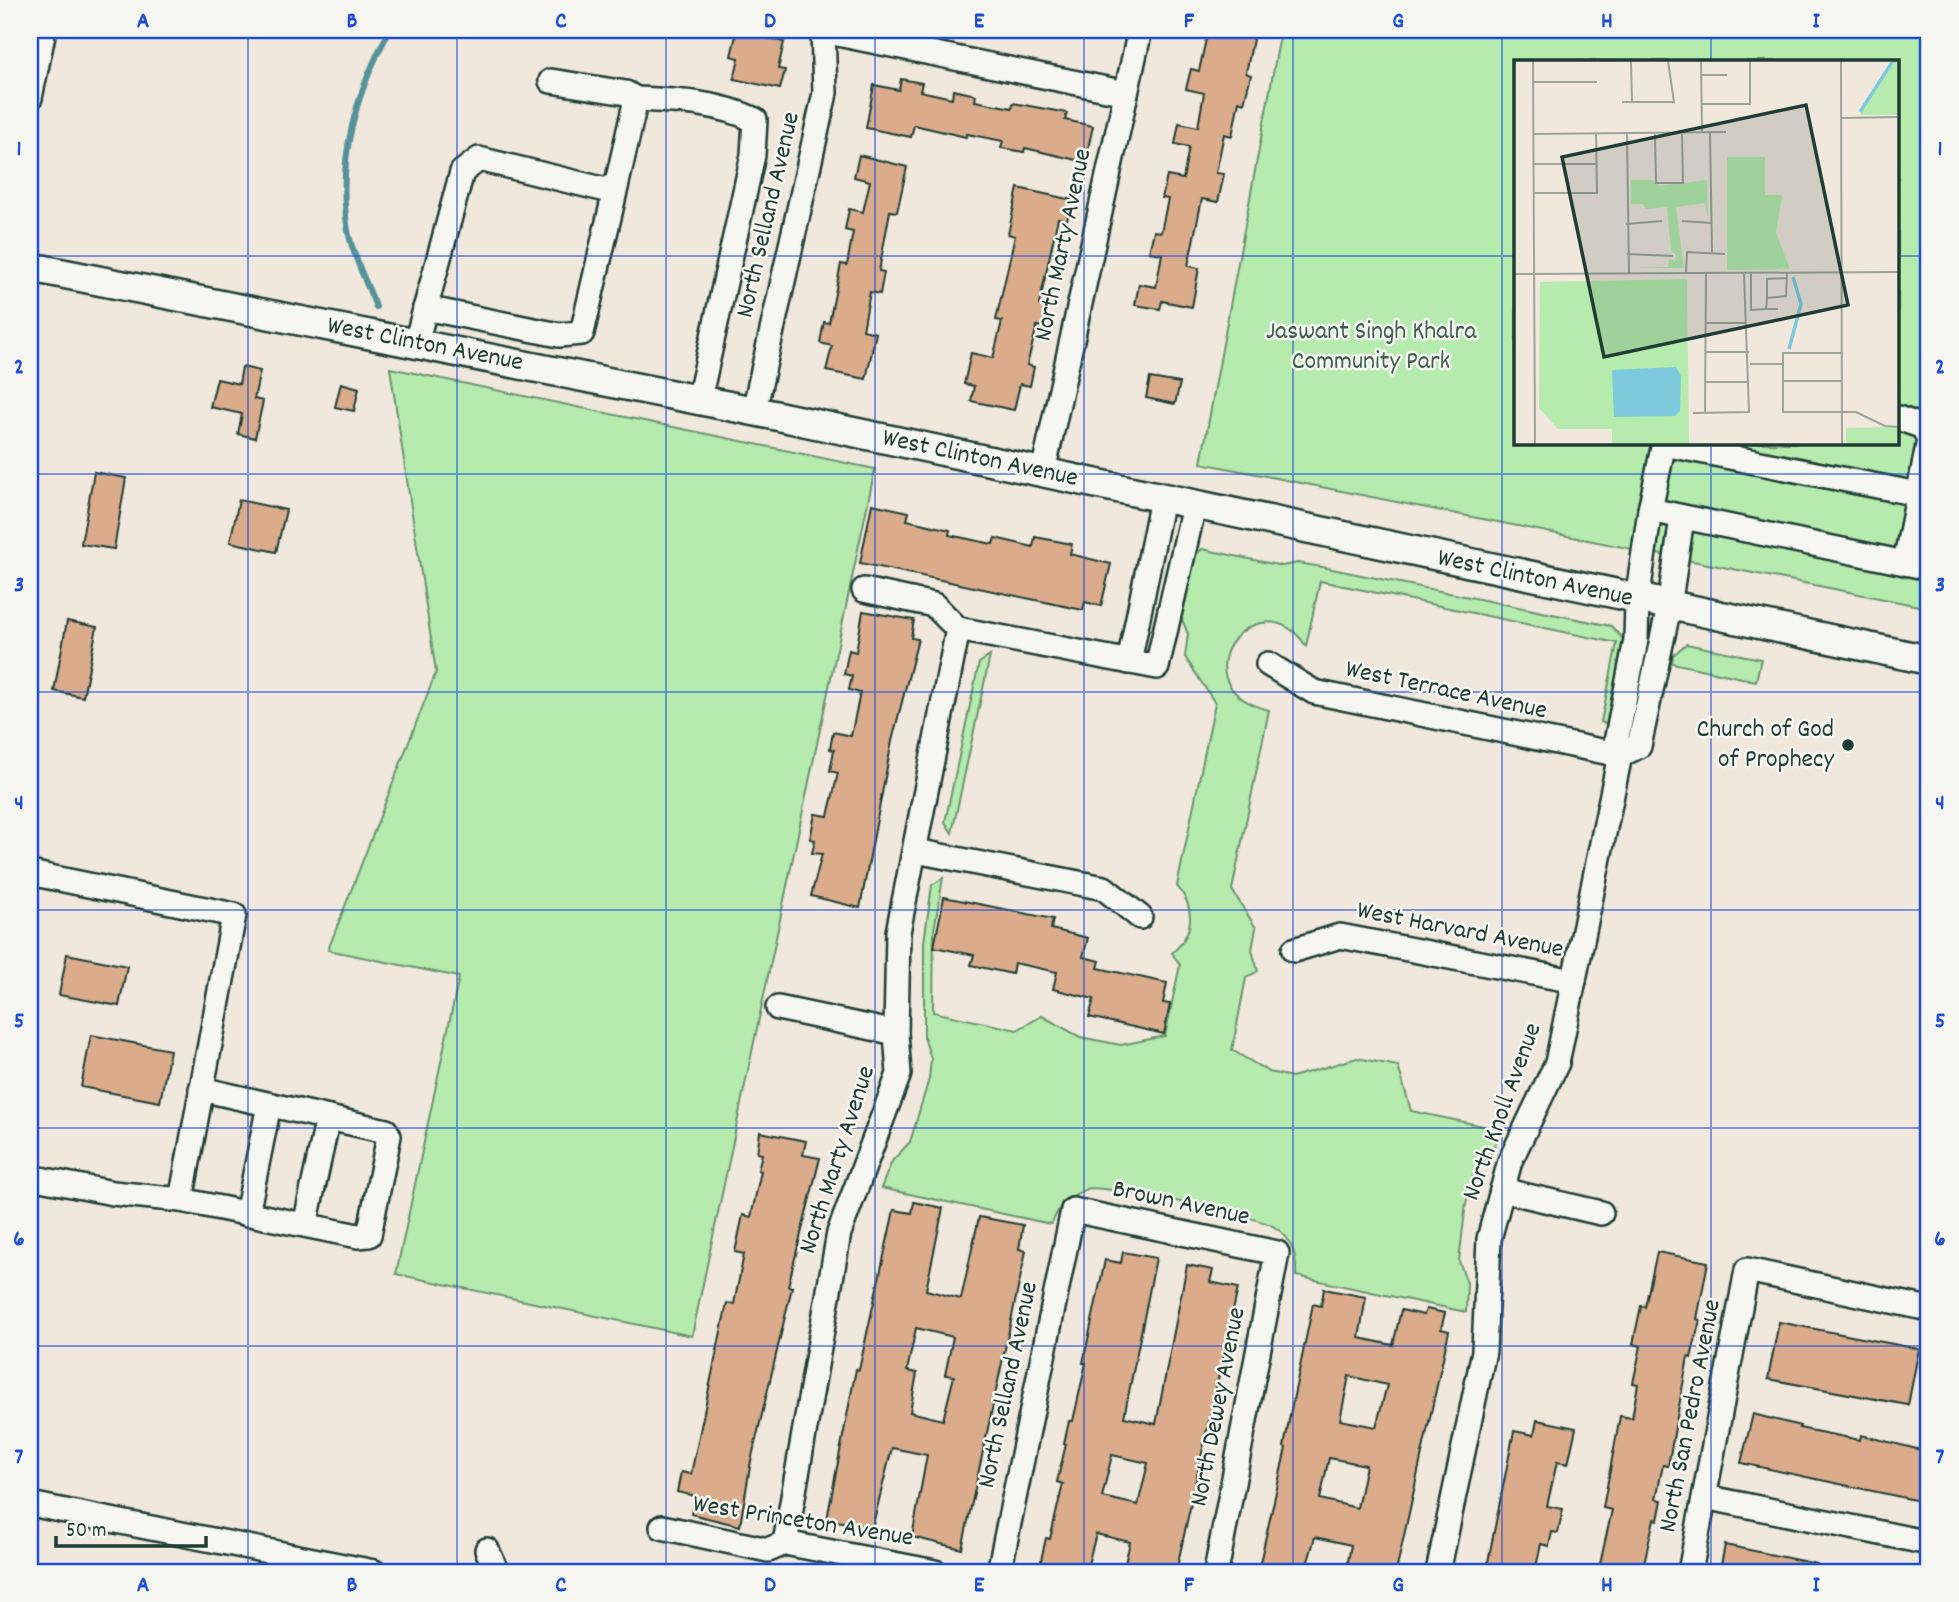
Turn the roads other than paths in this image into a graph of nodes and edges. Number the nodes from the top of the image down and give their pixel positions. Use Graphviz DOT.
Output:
graph roads {
  1 [pos="44,30"];
  2 [pos="823,30"];
  3 [pos="1140,30"];
  4 [pos="551,80"];
  5 [pos="1126,93"];
  6 [pos="30,98"];
  7 [pos="636,99"];
  8 [pos="617,183"];
  9 [pos="30,267"];
  10 [pos="425,308"];
  11 [pos="416,343"];
  12 [pos="699,400"];
  13 [pos="754,411"];
  14 [pos="1899,418"];
  15 [pos="1929,440"];
  16 [pos="1664,444"];
  17 [pos="1669,444"];
  18 [pos="1043,472"];
  19 [pos="1918,494"];
  20 [pos="1162,499"];
  21 [pos="1194,506"];
  22 [pos="1650,510"];
  23 [pos="1682,518"];
  24 [pos="1905,563"];
  25 [pos="1929,568"];
  26 [pos="864,590"];
  27 [pos="1637,601"];
  28 [pos="1669,607"];
  29 [pos="958,629"];
  30 [pos="1929,660"];
  31 [pos="1129,662"];
  32 [pos="1268,664"];
  33 [pos="1620,755"];
  34 [pos="916,851"];
  35 [pos="30,873"];
  36 [pos="1140,917"];
  37 [pos="1294,950"];
  38 [pos="1574,981"];
  39 [pos="778,1008"];
  40 [pos="895,1033"];
  41 [pos="201,1089"];
  42 [pos="269,1105"];
  43 [pos="328,1118"];
  44 [pos="30,1177"];
  45 [pos="1502,1190"];
  46 [pos="181,1200"];
  47 [pos="1073,1210"];
  48 [pos="1601,1213"];
  49 [pos="247,1214"];
  50 [pos="306,1225"];
  51 [pos="1277,1253"];
  52 [pos="1929,1309"];
  53 [pos="1705,1497"];
  54 [pos="30,1504"];
  55 [pos="662,1527"];
  56 [pos="785,1543"];
  57 [pos="1929,1543"];
  58 [pos="487,1550"];
  59 [pos="845,1564"];
  60 [pos="374,1572"];
  61 [pos="493,1572"];
  62 [pos="935,1572"];
  63 [pos="999,1572"];
  64 [pos="1216,1572"];
  65 [pos="1438,1572"];
  66 [pos="1690,1572"];
  1 -- 6 [label="street"];
  2 -- 5 [label="street"];
  2 -- 13 [label="street, North Selland Avenue"];
  3 -- 5 [label="street, North Marty Avenue"];
  4 -- 7 [label="street"];
  5 -- 18 [label="street, North Marty Avenue"];
  7 -- 8 [label="street"];
  7 -- 12 [label="street"];
  8 -- 10 [label="street"];
  8 -- 10 [label="street"];
  9 -- 11 [label="main road, West Clinton Avenue"];
  10 -- 11 [label="street"];
  11 -- 12 [label="main road, West Clinton Avenue"];
  12 -- 13 [label="main road, West Clinton Avenue"];
  13 -- 18 [label="main road, West Clinton Avenue"];
  14 -- 15 [label="street"];
  15 -- 19 [label="street"];
  16 -- 22 [label="street, North Knoll Avenue"];
  17 -- 19 [label="street"];
  18 -- 20 [label="main road, West Clinton Avenue"];
  19 -- 24 [label="street"];
  20 -- 21 [label="main road, West Clinton Avenue"];
  20 -- 31 [label="street"];
  21 -- 27 [label="main road, West Clinton Avenue"];
  21 -- 31 [label="street"];
  22 -- 23 [label="street"];
  22 -- 27 [label="street, North Knoll Avenue"];
  23 -- 24 [label="street"];
  23 -- 28 [label="street"];
  24 -- 25 [label="street"];
  26 -- 29 [label="street"];
  27 -- 28 [label="main road, West Clinton Avenue"];
  27 -- 33 [label="street, North Knoll Avenue"];
  28 -- 30 [label="main road, West Clinton Avenue"];
  28 -- 33 [label="street"];
  29 -- 31 [label="street"];
  29 -- 34 [label="street, North Marty Avenue"];
  32 -- 33 [label="street, West Terrace Avenue"];
  33 -- 38 [label="street, North Knoll Avenue"];
  34 -- 36 [label="street"];
  34 -- 40 [label="street, North Marty Avenue"];
  35 -- 41 [label="street"];
  37 -- 38 [label="street, West Harvard Avenue"];
  38 -- 45 [label="street, North Knoll Avenue"];
  39 -- 40 [label="street"];
  40 -- 56 [label="street, North Marty Avenue"];
  41 -- 42 [label="street"];
  41 -- 46 [label="street"];
  42 -- 43 [label="street"];
  42 -- 49 [label="street"];
  43 -- 50 [label="street"];
  43 -- 50 [label="street"];
  44 -- 46 [label="street"];
  45 -- 48 [label="street"];
  45 -- 65 [label="street, North Knoll Avenue"];
  46 -- 49 [label="street"];
  47 -- 51 [label="street, Brown Avenue"];
  47 -- 63 [label="street, North Selland Avenue"];
  49 -- 50 [label="street"];
  51 -- 64 [label="street, North Dewey Avenue"];
  52 -- 53 [label="street, North San Pedro Avenue"];
  53 -- 57 [label="street"];
  53 -- 66 [label="street, North San Pedro Avenue"];
  54 -- 60 [label="street"];
  55 -- 56 [label="street, West Princeton Avenue"];
  56 -- 59 [label="street, West Princeton Avenue"];
  58 -- 61 [label="street"];
  59 -- 62 [label="street, West Princeton Avenue"];
}
